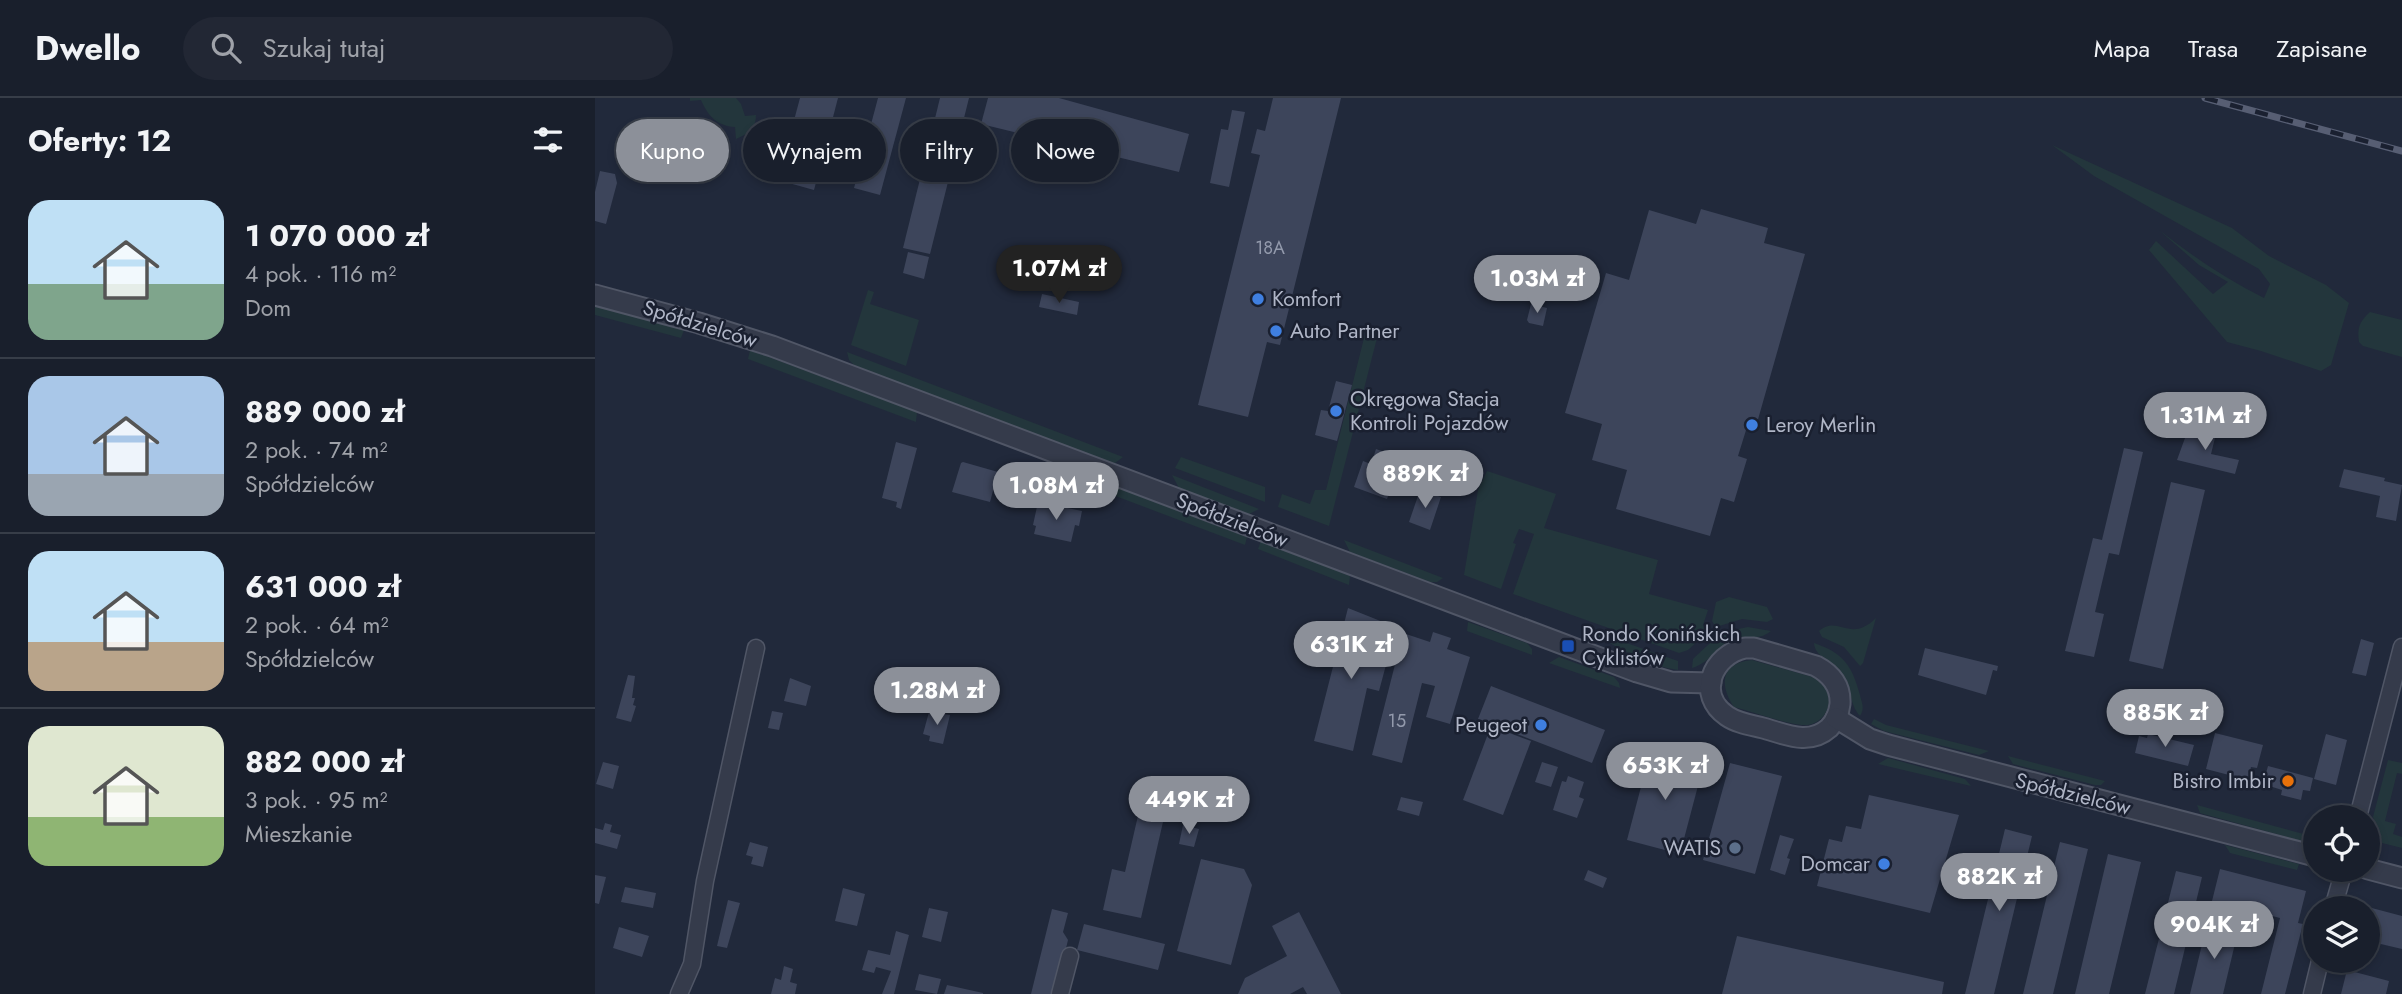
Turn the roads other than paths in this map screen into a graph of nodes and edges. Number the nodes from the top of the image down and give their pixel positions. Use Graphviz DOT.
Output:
graph roads {
  1 [pos="595,295"];
  2 [pos="2402,647"];
  3 [pos="756,648"];
  4 [pos="1711,683"];
  5 [pos="1836,718"];
  6 [pos="2361,805"];
  7 [pos="2303,853"];
  8 [pos="2380,872"];
  9 [pos="2402,878"];
  10 [pos="1070,956"];
  11 [pos="2317,973"];
  12 [pos="679,994"];
  13 [pos="1060,994"];
  14 [pos="2312,994"];
  1 -- 4 [label="street, Spółdzielców"];
  2 -- 6 [label="street"];
  3 -- 12 [label="street"];
  4 -- 5 [label="street"];
  4 -- 5 [label="street"];
  5 -- 7 [label="street, Spółdzielców"];
  8 -- 9 [label="street"];
  10 -- 13 [label="street"];
  11 -- 14 [label="street"];
}
